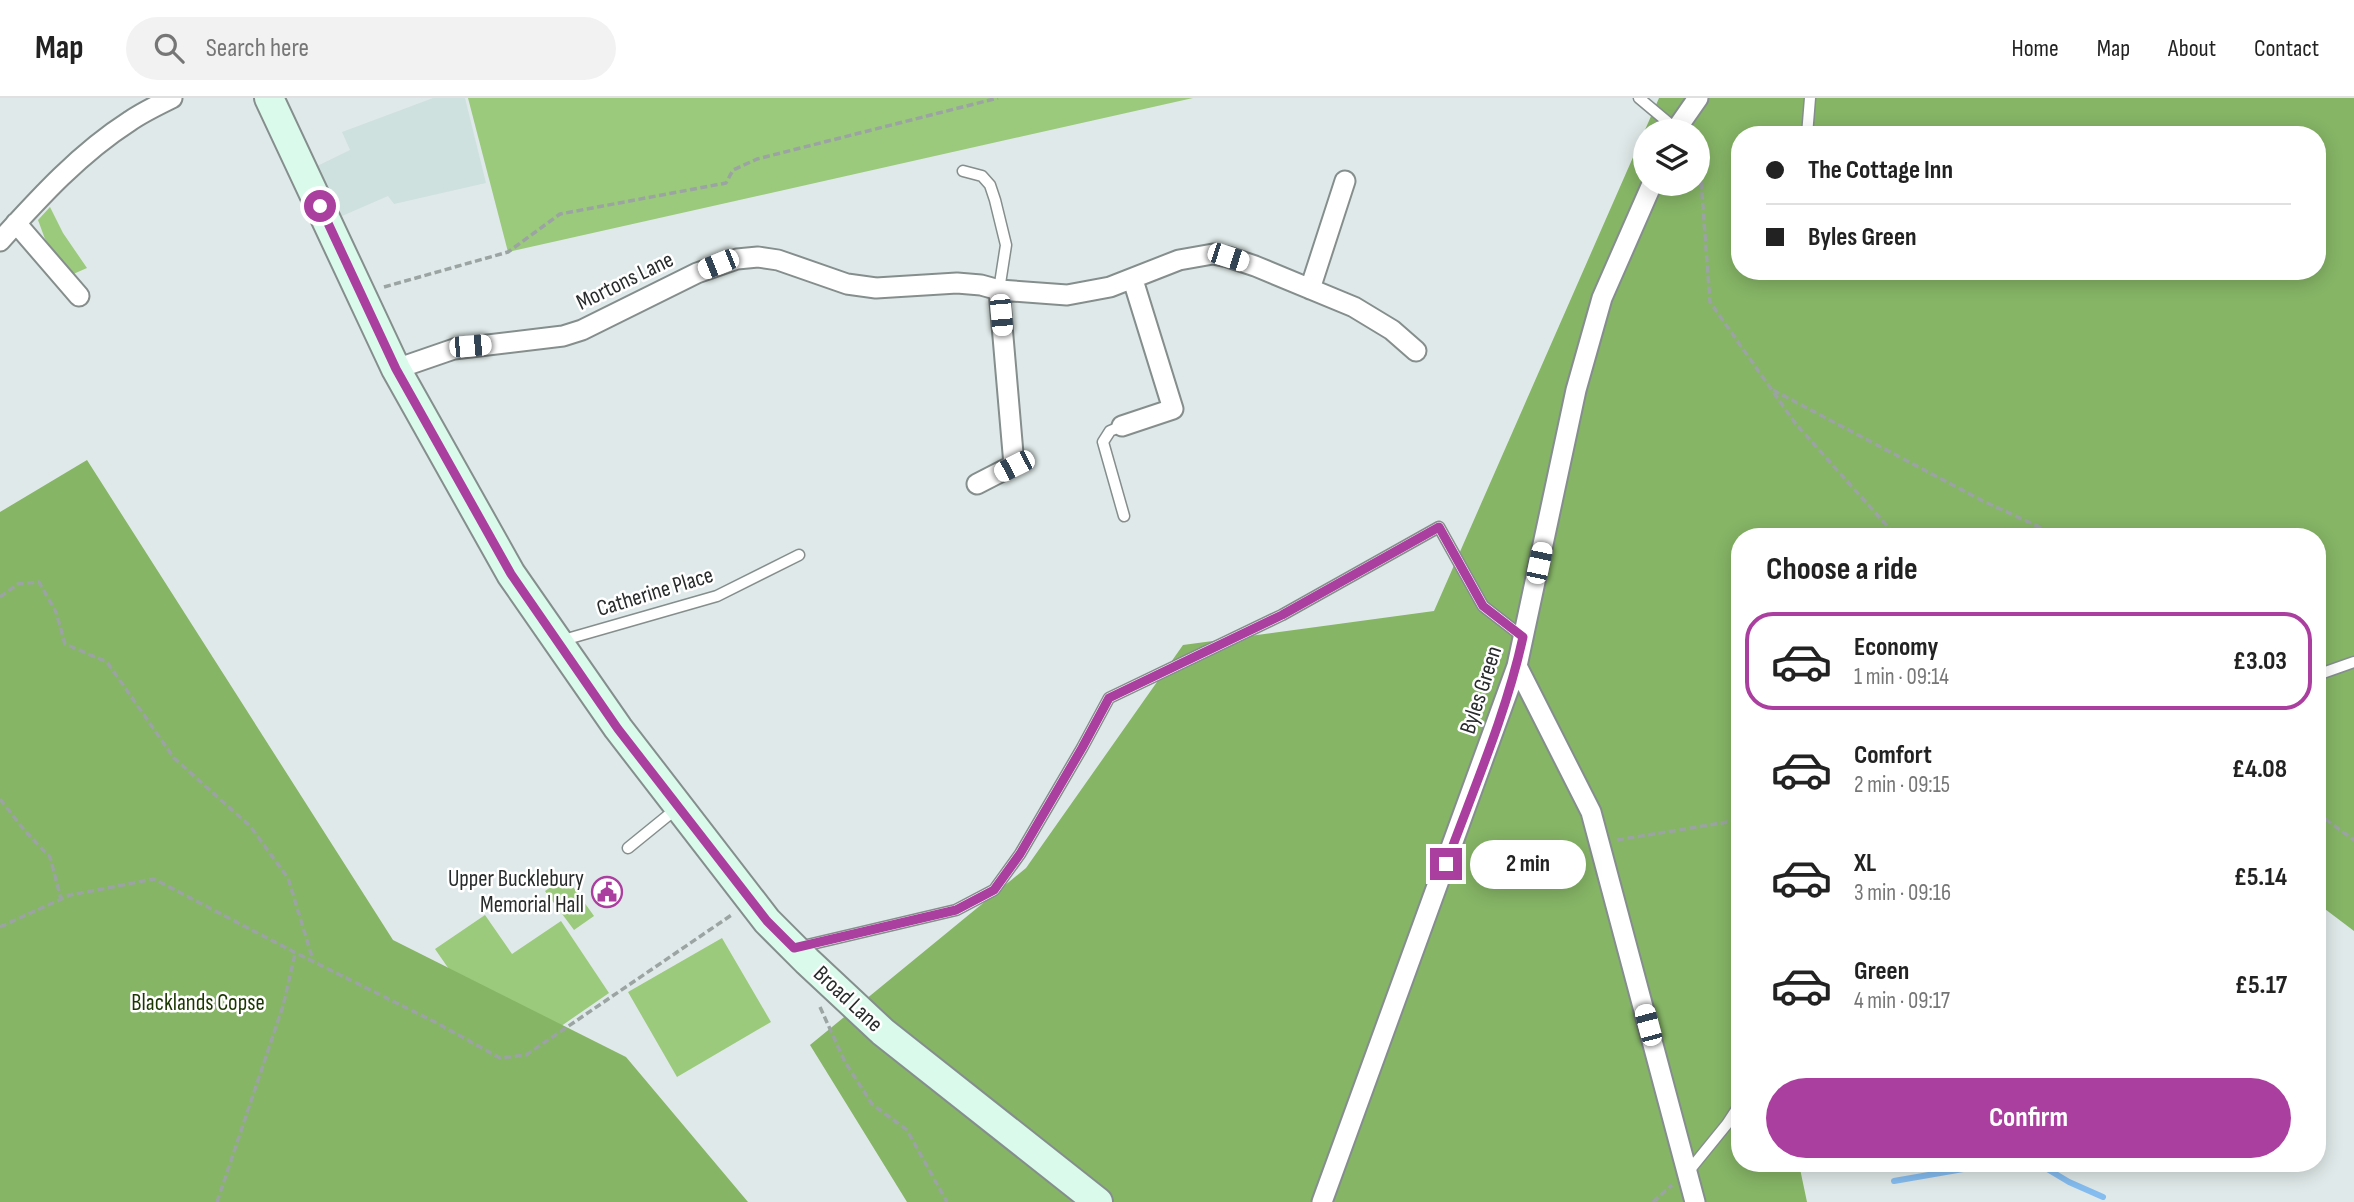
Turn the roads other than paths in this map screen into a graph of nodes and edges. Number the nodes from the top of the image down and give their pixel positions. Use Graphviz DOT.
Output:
graph roads {
  1 [pos="172,98"];
  2 [pos="269,98"];
  3 [pos="1639,98"];
  4 [pos="1698,98"];
  5 [pos="1810,98"];
  6 [pos="1663,119"];
  7 [pos="1684,119"];
  8 [pos="1808,126"];
  9 [pos="963,171"];
  10 [pos="1345,181"];
  11 [pos="1647,196"];
  12 [pos="16,223"];
  13 [pos="0,241"];
  14 [pos="1133,280"];
  15 [pos="1310,289"];
  16 [pos="999,290"];
  17 [pos="79,296"];
  18 [pos="1416,351"];
  19 [pos="396,369"];
  20 [pos="1122,426"];
  21 [pos="977,484"];
  22 [pos="1124,516"];
  23 [pos="799,555"];
  24 [pos="1523,637"];
  25 [pos="558,641"];
  26 [pos="2354,662"];
  27 [pos="1517,666"];
  28 [pos="2326,672"];
  29 [pos="679,807"];
  30 [pos="628,848"];
  31 [pos="794,948"];
  32 [pos="1731,1118"];
  33 [pos="1687,1172"];
  34 [pos="1098,1202"];
  35 [pos="1322,1202"];
  36 [pos="1695,1202"];
  1 -- 12 [label="street"];
  2 -- 19 [label="street, Broad Lane"];
  3 -- 6 [label="lane"];
  4 -- 7 [label="street"];
  5 -- 8 [label="lane"];
  9 -- 16 [label="lane"];
  10 -- 15 [label="street"];
  11 -- 24 [label="street, Byles Green"];
  12 -- 13 [label="street"];
  12 -- 17 [label="street"];
  14 -- 15 [label="street, Mortons Lane"];
  14 -- 16 [label="street, Mortons Lane"];
  14 -- 20 [label="street"];
  15 -- 18 [label="street, Mortons Lane"];
  16 -- 19 [label="street, Mortons Lane"];
  16 -- 21 [label="street"];
  19 -- 25 [label="street, Broad Lane"];
  20 -- 22 [label="lane"];
  23 -- 25 [label="lane, Catherine Place"];
  24 -- 27 [label="street, Byles Green"];
  24 -- 31 [label="lane"];
  25 -- 29 [label="street, Broad Lane"];
  26 -- 28 [label="lane"];
  27 -- 33 [label="street"];
  27 -- 35 [label="street, Byles Green"];
  29 -- 30 [label="lane"];
  29 -- 31 [label="street, Broad Lane"];
  31 -- 34 [label="street, Broad Lane"];
  32 -- 33 [label="lane"];
  33 -- 36 [label="street"];
}
